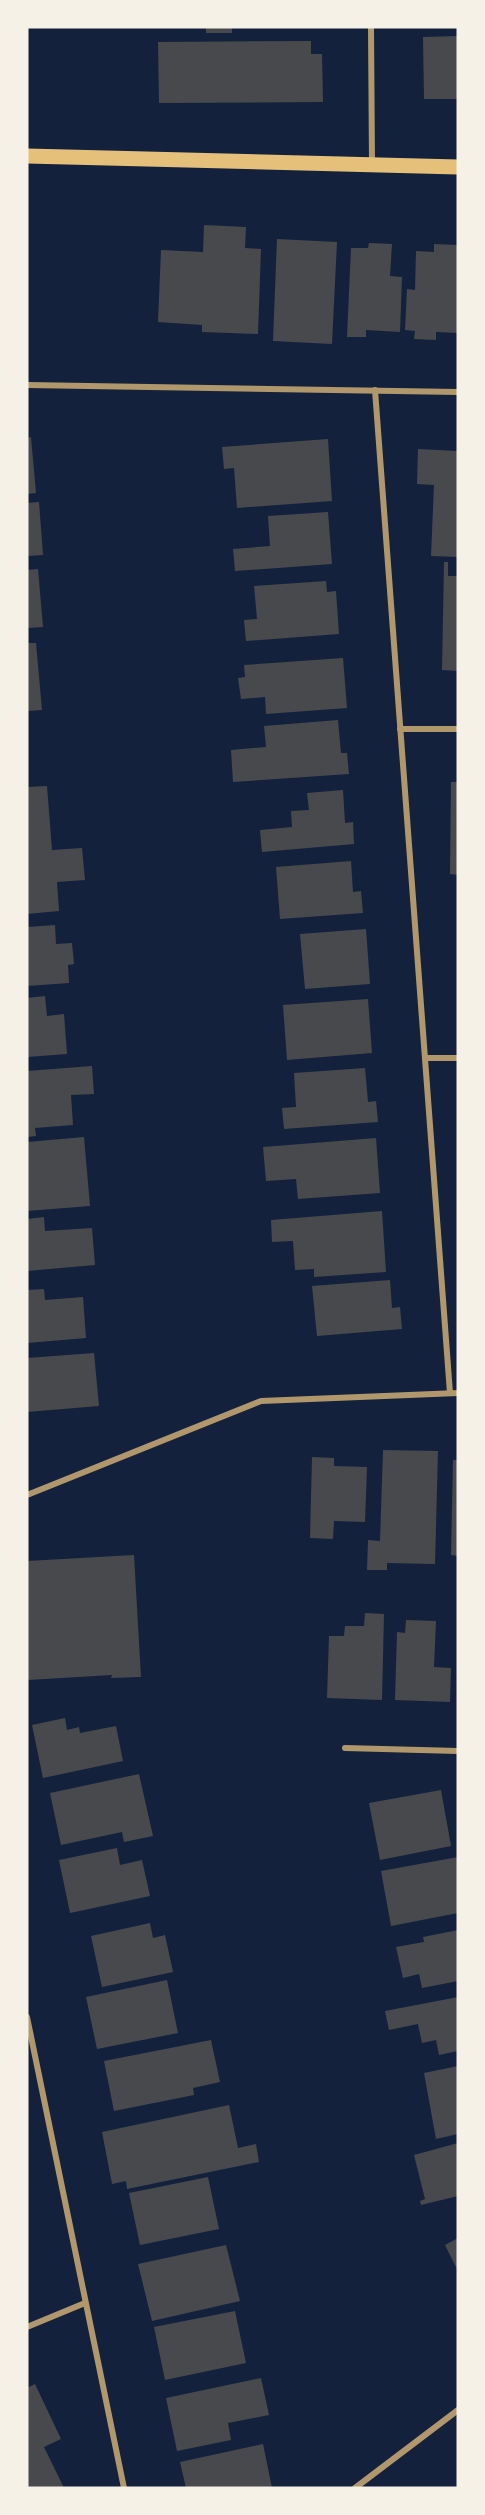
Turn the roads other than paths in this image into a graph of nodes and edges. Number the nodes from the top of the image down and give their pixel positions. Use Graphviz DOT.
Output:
graph roads {
  1 [pos="371,27"];
  2 [pos="27,156"];
  3 [pos="372,165"];
  4 [pos="458,167"];
  5 [pos="27,385"];
  6 [pos="375,390"];
  7 [pos="458,392"];
  8 [pos="400,729"];
  9 [pos="458,729"];
  10 [pos="425,1058"];
  11 [pos="458,1059"];
  12 [pos="450,1393"];
  13 [pos="458,1393"];
  14 [pos="27,1495"];
  15 [pos="345,1748"];
  16 [pos="458,1751"];
  17 [pos="27,2017"];
  18 [pos="85,2302"];
  19 [pos="27,2327"];
  20 [pos="458,2410"];
  21 [pos="124,2488"];
  22 [pos="354,2488"];
  1 -- 3 [label="street"];
  2 -- 3 [label="main road"];
  3 -- 4 [label="main road"];
  5 -- 6 [label="street"];
  6 -- 7 [label="street"];
  6 -- 8 [label="street"];
  8 -- 9 [label="street"];
  8 -- 10 [label="street"];
  10 -- 11 [label="street"];
  10 -- 12 [label="street"];
  12 -- 13 [label="street"];
  12 -- 14 [label="street"];
  15 -- 16 [label="street"];
  17 -- 18 [label="street"];
  18 -- 19 [label="street"];
  18 -- 21 [label="street"];
  20 -- 22 [label="street"];
}
